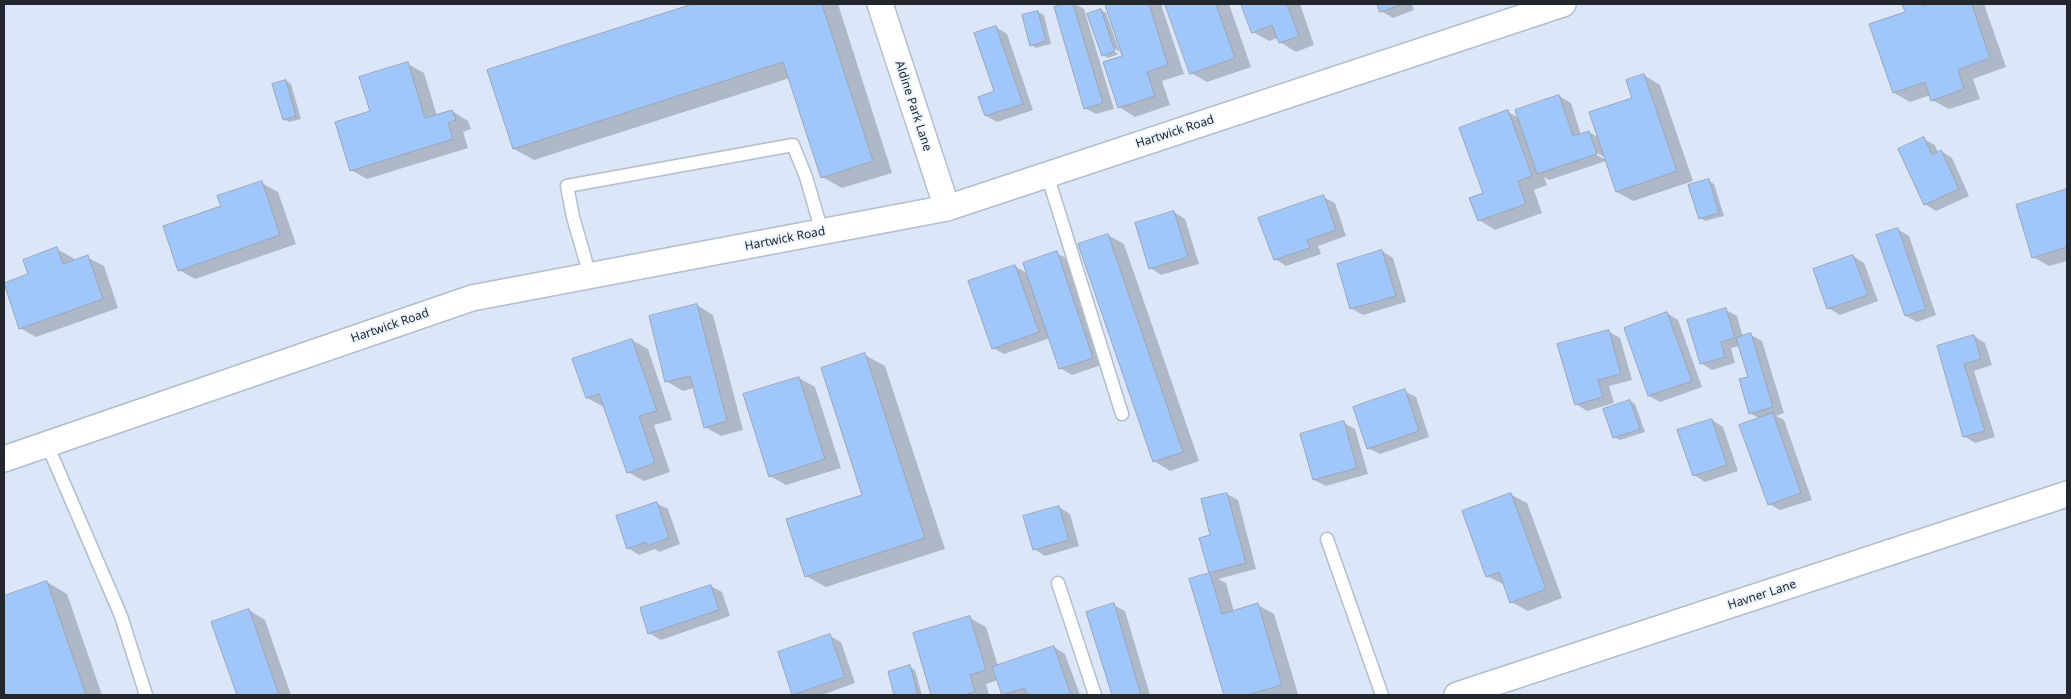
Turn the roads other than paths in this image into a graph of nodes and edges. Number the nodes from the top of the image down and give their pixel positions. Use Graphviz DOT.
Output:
graph roads {
  1 [pos="880,4"];
  2 [pos="1562,4"];
  3 [pos="1047,174"];
  4 [pos="947,208"];
  5 [pos="822,232"];
  6 [pos="590,276"];
  7 [pos="1122,414"];
  8 [pos="47,444"];
  9 [pos="4,459"];
  10 [pos="2067,494"];
  11 [pos="1327,539"];
  12 [pos="1058,583"];
  13 [pos="146,695"];
  14 [pos="1095,695"];
  15 [pos="1382,695"];
  16 [pos="1457,695"];
  1 -- 4 [label="street, Aldine Park Lane"];
  2 -- 3 [label="street, Hartwick Road"];
  3 -- 4 [label="street, Hartwick Road"];
  3 -- 7 [label="lane"];
  4 -- 5 [label="street, Hartwick Road"];
  5 -- 6 [label="street, Hartwick Road"];
  5 -- 6 [label="lane"];
  6 -- 8 [label="street, Hartwick Road"];
  8 -- 9 [label="street, Hartwick Road"];
  8 -- 13 [label="lane"];
  10 -- 16 [label="street, Havner Lane"];
  11 -- 15 [label="lane"];
  12 -- 14 [label="lane"];
}
